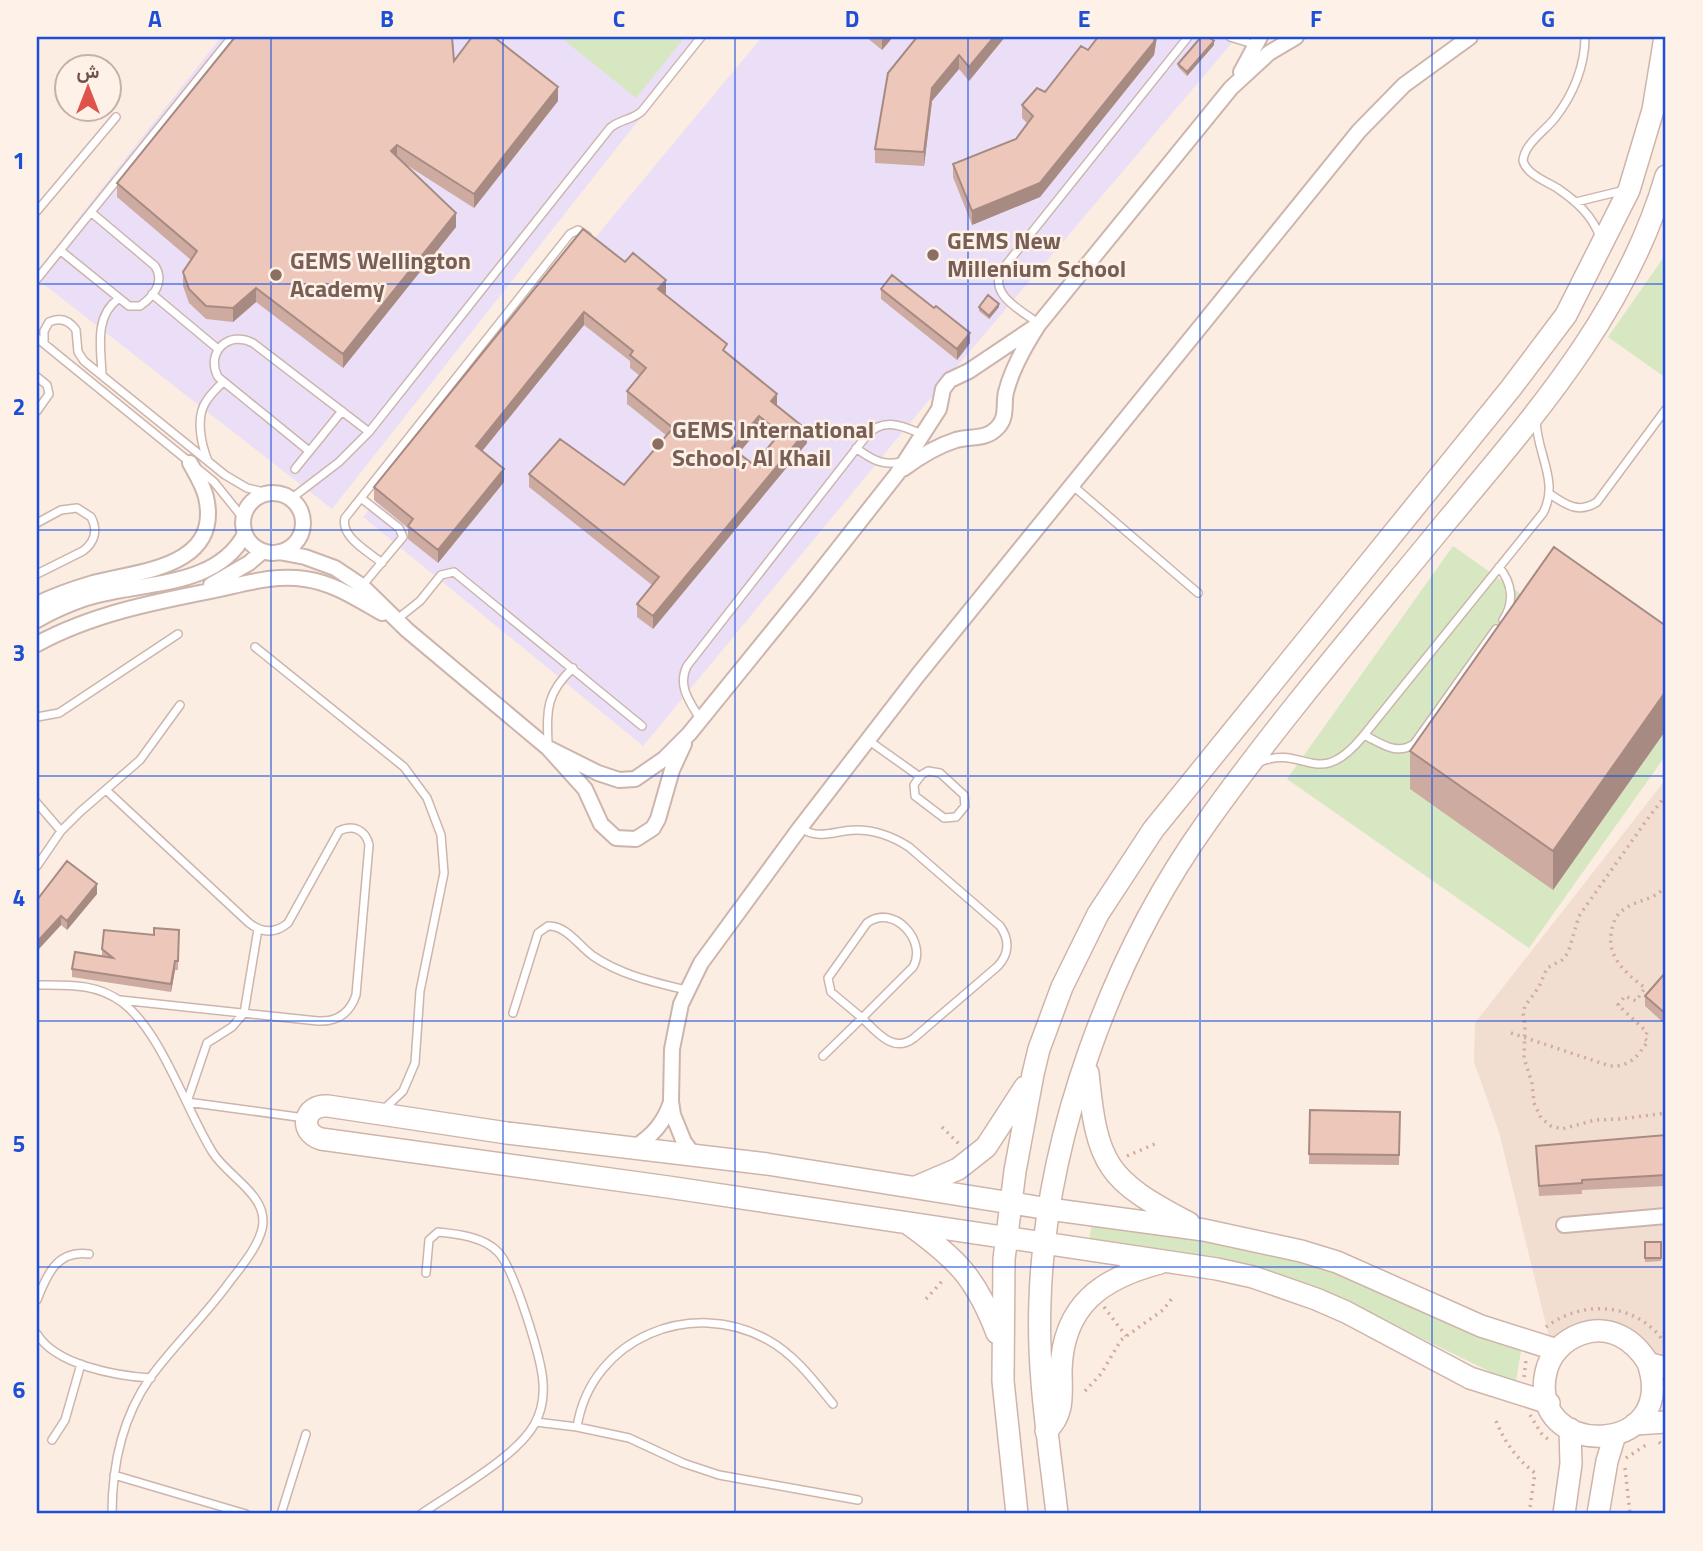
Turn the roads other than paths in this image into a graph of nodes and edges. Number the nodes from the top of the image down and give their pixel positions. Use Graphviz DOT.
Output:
graph roads {
  1 [pos="232,37"];
  2 [pos="701,37"];
  3 [pos="1188,37"];
  4 [pos="1230,37"];
  5 [pos="1296,37"];
  6 [pos="1470,37"];
  7 [pos="1586,37"];
  8 [pos="1258,41"];
  9 [pos="1665,43"];
  10 [pos="1231,88"];
  11 [pos="112,122"];
  12 [pos="1666,176"];
  13 [pos="1629,190"];
  14 [pos="1576,202"];
  15 [pos="37,211"];
  16 [pos="92,213"];
  17 [pos="590,239"];
  18 [pos="1601,245"];
  19 [pos="61,251"];
  20 [pos="37,279"];
  21 [pos="152,294"];
  22 [pos="118,299"];
  23 [pos="1040,324"];
  24 [pos="37,338"];
  25 [pos="44,343"];
  26 [pos="218,349"];
  27 [pos="102,374"];
  28 [pos="37,377"];
  29 [pos="222,383"];
  30 [pos="1666,409"];
  31 [pos="37,411"];
  32 [pos="342,411"];
  33 [pos="1536,413"];
  34 [pos="369,432"];
  35 [pos="922,434"];
  36 [pos="856,448"];
  37 [pos="309,451"];
  38 [pos="191,463"];
  39 [pos="209,464"];
  40 [pos="901,467"];
  41 [pos="295,469"];
  42 [pos="1072,485"];
  43 [pos="268,493"];
  44 [pos="1550,494"];
  45 [pos="292,498"];
  46 [pos="361,498"];
  47 [pos="243,518"];
  48 [pos="37,523"];
  49 [pos="245,534"];
  50 [pos="263,551"];
  51 [pos="279,552"];
  52 [pos="382,564"];
  53 [pos="1499,567"];
  54 [pos="37,574"];
  55 [pos="362,586"];
  56 [pos="1198,593"];
  57 [pos="187,596"];
  58 [pos="37,604"];
  59 [pos="37,620"];
  60 [pos="396,621"];
  61 [pos="178,634"];
  62 [pos="37,644"];
  63 [pos="255,647"];
  64 [pos="573,668"];
  65 [pos="180,705"];
  66 [pos="37,717"];
  67 [pos="701,720"];
  68 [pos="642,726"];
  69 [pos="689,734"];
  70 [pos="1364,735"];
  71 [pos="867,739"];
  72 [pos="548,748"];
  73 [pos="1249,766"];
  74 [pos="919,777"];
  75 [pos="106,790"];
  76 [pos="37,803"];
  77 [pos="800,828"];
  78 [pos="61,831"];
  79 [pos="37,866"];
  80 [pos="258,929"];
  81 [pos="37,985"];
  82 [pos="686,990"];
  83 [pos="120,1000"];
  84 [pos="244,1013"];
  85 [pos="513,1013"];
  86 [pos="862,1018"];
  87 [pos="823,1056"];
  88 [pos="1087,1061"];
  89 [pos="1033,1074"];
  90 [pos="671,1101"];
  91 [pos="187,1102"];
  92 [pos="378,1113"];
  93 [pos="306,1119"];
  94 [pos="635,1147"];
  95 [pos="693,1154"];
  96 [pos="914,1188"];
  97 [pos="1010,1203"];
  98 [pos="1049,1209"];
  99 [pos="1666,1216"];
  100 [pos="908,1223"];
  101 [pos="1564,1225"];
  102 [pos="1203,1230"];
  103 [pos="1006,1238"];
  104 [pos="1044,1244"];
  105 [pos="89,1254"];
  106 [pos="1169,1260"];
  107 [pos="426,1273"];
  108 [pos="37,1300"];
  109 [pos="37,1334"];
  110 [pos="1003,1348"];
  111 [pos="1557,1350"];
  112 [pos="80,1364"];
  113 [pos="1657,1366"];
  114 [pos="150,1378"];
  115 [pos="1549,1403"];
  116 [pos="833,1404"];
  117 [pos="1666,1422"];
  118 [pos="536,1423"];
  119 [pos="1635,1424"];
  120 [pos="577,1427"];
  121 [pos="1570,1429"];
  122 [pos="1046,1431"];
  123 [pos="306,1434"];
  124 [pos="1615,1435"];
  125 [pos="52,1440"];
  126 [pos="114,1475"];
  127 [pos="858,1500"];
  128 [pos="113,1514"];
  129 [pos="246,1514"];
  130 [pos="281,1514"];
  131 [pos="421,1514"];
  132 [pos="1017,1514"];
  133 [pos="1058,1514"];
  134 [pos="1564,1514"];
  135 [pos="1598,1514"];
  1 -- 16 [label="lane"];
  2 -- 34 [label="lane"];
  3 -- 23 [label="lane"];
  4 -- 8 [label="lane"];
  5 -- 10 [label="street"];
  6 -- 42 [label="street"];
  7 -- 14 [label="lane"];
  8 -- 10 [label="street"];
  9 -- 13 [label="street"];
  10 -- 23 [label="street"];
  11 -- 15 [label="lane"];
  12 -- 33 [label="street"];
  13 -- 14 [label="lane"];
  13 -- 18 [label="street"];
  14 -- 18 [label="lane"];
  16 -- 19 [label="lane"];
  16 -- 21 [label="lane"];
  17 -- 46 [label="lane"];
  18 -- 89 [label="street"];
  19 -- 20 [label="lane"];
  19 -- 22 [label="lane"];
  21 -- 22 [label="lane"];
  21 -- 26 [label="lane"];
  22 -- 27 [label="lane"];
  23 -- 35 [label="street"];
  23 -- 40 [label="street"];
  24 -- 25 [label="lane"];
  25 -- 27 [label="lane"];
  25 -- 38 [label="lane"];
  26 -- 29 [label="lane"];
  26 -- 32 [label="lane"];
  27 -- 39 [label="lane"];
  28 -- 31 [label="lane"];
  29 -- 37 [label="lane"];
  29 -- 39 [label="lane"];
  30 -- 44 [label="lane"];
  32 -- 34 [label="lane"];
  32 -- 37 [label="lane"];
  33 -- 44 [label="lane"];
  33 -- 73 [label="street"];
  34 -- 45 [label="lane"];
  35 -- 36 [label="lane"];
  35 -- 40 [label="street"];
  36 -- 40 [label="lane"];
  36 -- 67 [label="lane"];
  37 -- 41 [label="lane"];
  38 -- 47 [label="lane"];
  38 -- 58 [label="street"];
  39 -- 43 [label="lane"];
  40 -- 67 [label="street"];
  42 -- 56 [label="lane"];
  42 -- 71 [label="street"];
  43 -- 45 [label="street"];
  43 -- 47 [label="street"];
  44 -- 53 [label="lane"];
  45 -- 51 [label="street"];
  46 -- 52 [label="lane"];
  46 -- 52 [label="lane"];
  47 -- 49 [label="street"];
  48 -- 54 [label="lane"];
  49 -- 50 [label="street"];
  49 -- 59 [label="street"];
  50 -- 51 [label="street"];
  50 -- 57 [label="street"];
  51 -- 55 [label="street"];
  52 -- 55 [label="lane"];
  53 -- 70 [label="lane"];
  53 -- 70 [label="lane"];
  55 -- 60 [label="street"];
  57 -- 60 [label="street"];
  57 -- 62 [label="street"];
  60 -- 64 [label="lane"];
  60 -- 72 [label="street"];
  61 -- 66 [label="lane"];
  63 -- 92 [label="lane"];
  64 -- 68 [label="lane"];
  64 -- 72 [label="lane"];
  65 -- 75 [label="lane"];
  67 -- 69 [label="street"];
  69 -- 72 [label="street"];
  69 -- 72 [label="street"];
  70 -- 73 [label="lane"];
  71 -- 74 [label="lane"];
  71 -- 77 [label="street"];
  73 -- 88 [label="street"];
  74 -- 74 [label="lane"];
  75 -- 78 [label="lane"];
  75 -- 80 [label="lane"];
  76 -- 78 [label="lane"];
  77 -- 82 [label="street"];
  77 -- 86 [label="lane"];
  78 -- 79 [label="lane"];
  80 -- 84 [label="lane"];
  80 -- 84 [label="lane"];
  81 -- 83 [label="lane"];
  82 -- 85 [label="lane"];
  82 -- 90 [label="street"];
  83 -- 84 [label="lane"];
  83 -- 91 [label="lane"];
  84 -- 91 [label="lane"];
  86 -- 86 [label="lane"];
  86 -- 87 [label="lane"];
  88 -- 98 [label="street"];
  88 -- 102 [label="street"];
  89 -- 96 [label="street"];
  89 -- 97 [label="street"];
  90 -- 94 [label="street"];
  90 -- 95 [label="street"];
  91 -- 93 [label="lane"];
  91 -- 114 [label="lane"];
  92 -- 93 [label="street"];
  92 -- 94 [label="street"];
  93 -- 100 [label="street"];
  94 -- 95 [label="street"];
  95 -- 96 [label="street"];
  96 -- 97 [label="street"];
  97 -- 98 [label="street"];
  97 -- 103 [label="street"];
  98 -- 102 [label="street"];
  98 -- 104 [label="street"];
  99 -- 101 [label="street"];
  100 -- 103 [label="street"];
  100 -- 110 [label="street"];
  102 -- 111 [label="street"];
  103 -- 104 [label="street"];
  103 -- 110 [label="street"];
  104 -- 106 [label="street"];
  104 -- 122 [label="street"];
  105 -- 108 [label="lane"];
  106 -- 115 [label="street"];
  106 -- 122 [label="street"];
  107 -- 118 [label="lane"];
  109 -- 112 [label="lane"];
  110 -- 132 [label="street"];
  111 -- 113 [label="street"];
  111 -- 115 [label="street"];
  112 -- 114 [label="lane"];
  112 -- 125 [label="lane"];
  113 -- 119 [label="street"];
  114 -- 126 [label="lane"];
  115 -- 121 [label="street"];
  116 -- 120 [label="lane"];
  117 -- 119 [label="street"];
  118 -- 120 [label="lane"];
  118 -- 131 [label="lane"];
  119 -- 124 [label="street"];
  120 -- 127 [label="lane"];
  121 -- 124 [label="street"];
  121 -- 134 [label="street"];
  122 -- 133 [label="street"];
  123 -- 130 [label="lane"];
  124 -- 135 [label="street"];
  126 -- 128 [label="lane"];
  126 -- 129 [label="lane"];
}
